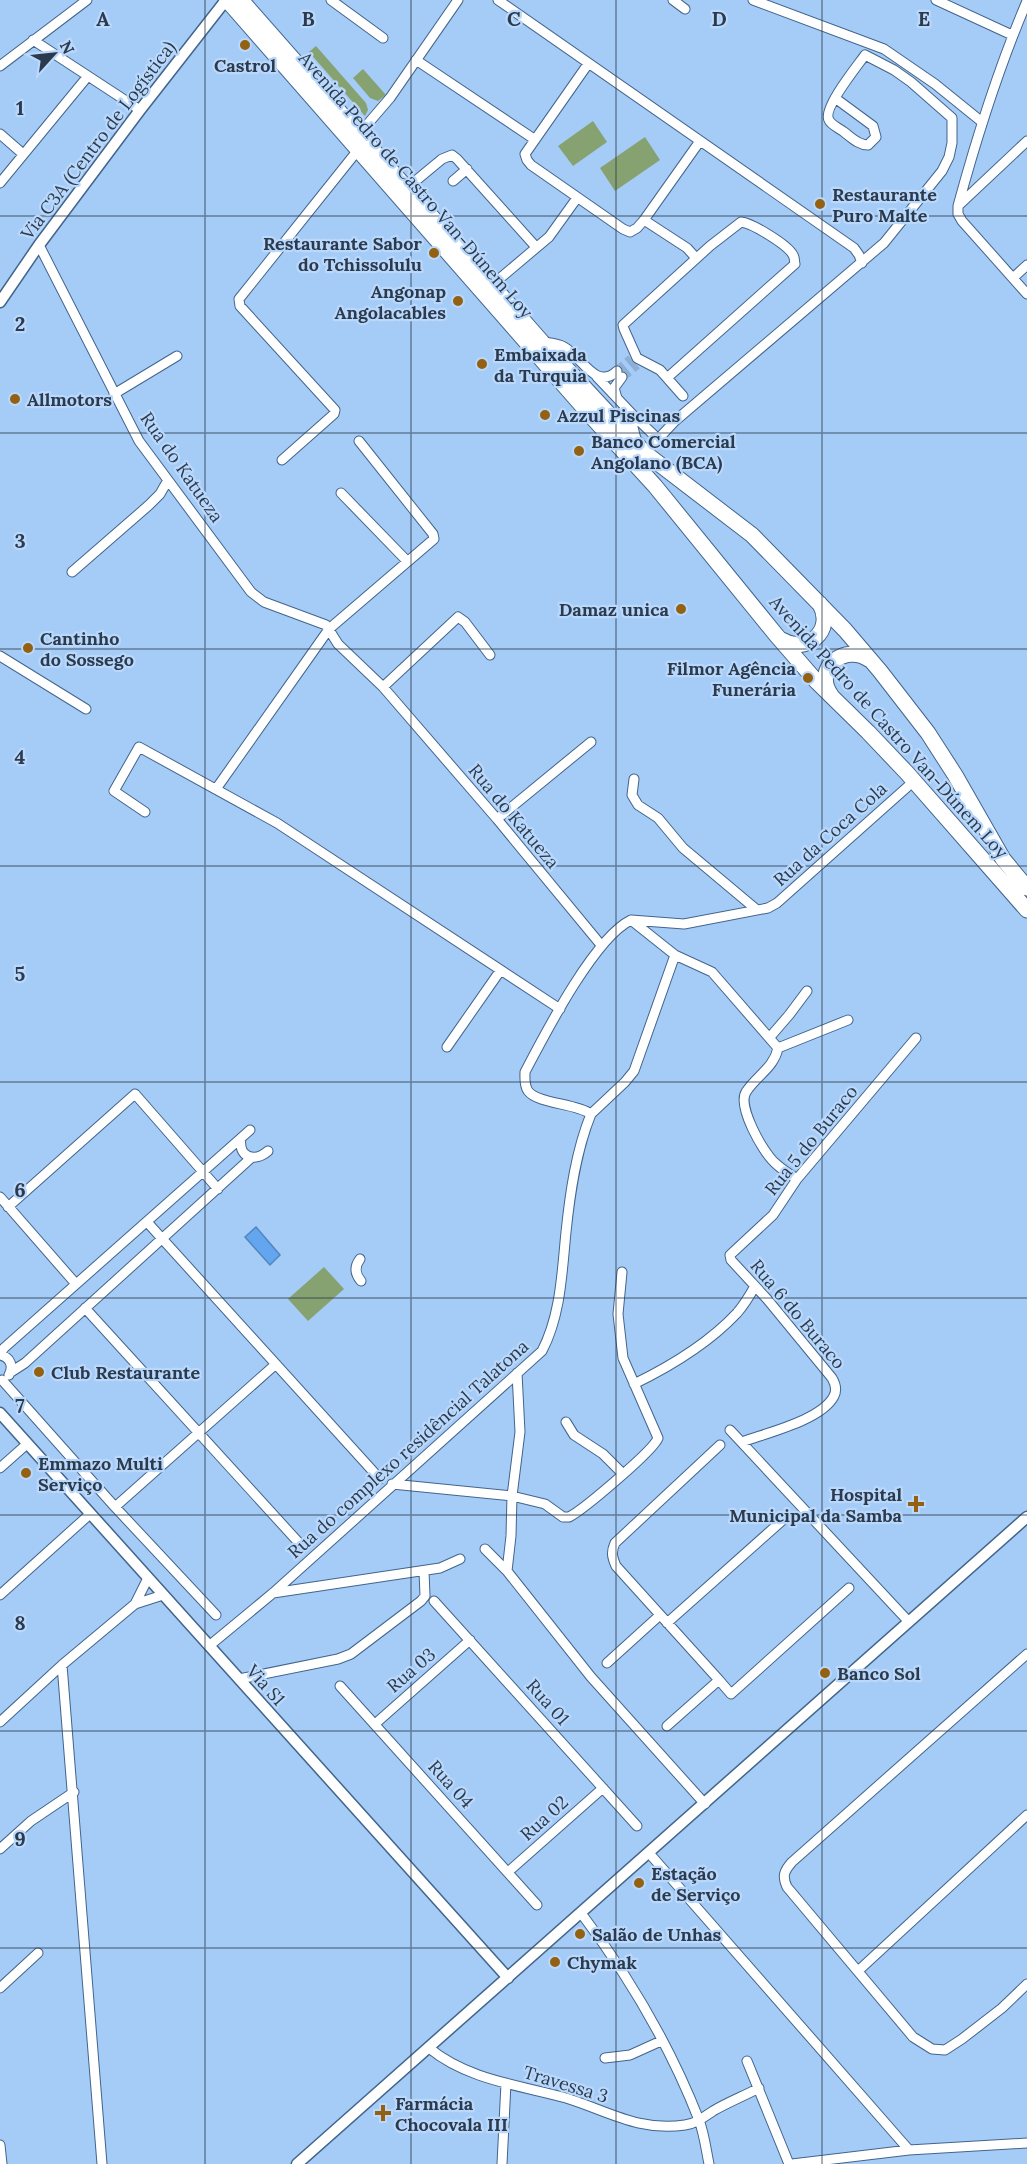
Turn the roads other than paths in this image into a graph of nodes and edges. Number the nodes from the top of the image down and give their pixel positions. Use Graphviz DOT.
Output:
graph roads {
  1 [pos="87,0"];
  2 [pos="226,0"];
  3 [pos="241,0"];
  4 [pos="331,0"];
  5 [pos="458,0"];
  6 [pos="498,0"];
  7 [pos="673,0"];
  8 [pos="753,0"];
  9 [pos="936,0"];
  10 [pos="1027,1"];
  11 [pos="685,9"];
  12 [pos="1012,35"];
  13 [pos="383,38"];
  14 [pos="33,40"];
  15 [pos="416,60"];
  16 [pos="588,64"];
  17 [pos="0,66"];
  18 [pos="88,76"];
  19 [pos="835,98"];
  20 [pos="140,110"];
  21 [pos="982,122"];
  22 [pos="0,134"];
  23 [pos="359,134"];
  24 [pos="534,139"];
  25 [pos="699,141"];
  26 [pos="1027,141"];
  27 [pos="358,150"];
  28 [pos="23,154"];
  29 [pos="968,168"];
  30 [pos="467,169"];
  31 [pos="984,180"];
  32 [pos="453,181"];
  33 [pos="0,183"];
  34 [pos="407,188"];
  35 [pos="577,198"];
  36 [pos="958,206"];
  37 [pos="644,220"];
  38 [pos="39,245"];
  39 [pos="536,247"];
  40 [pos="696,258"];
  41 [pos="862,263"];
  42 [pos="1027,265"];
  43 [pos="1013,278"];
  44 [pos="492,285"];
  45 [pos="1027,294"];
  46 [pos="1,298"];
  47 [pos="542,342"];
  48 [pos="177,356"];
  49 [pos="597,377"];
  50 [pos="667,378"];
  51 [pos="114,394"];
  52 [pos="683,396"];
  53 [pos="617,399"];
  54 [pos="658,439"];
  55 [pos="359,441"];
  56 [pos="641,449"];
  57 [pos="282,460"];
  58 [pos="168,480"];
  59 [pos="341,493"];
  60 [pos="407,561"];
  61 [pos="72,572"];
  62 [pos="817,599"];
  63 [pos="330,629"];
  64 [pos="777,636"];
  65 [pos="490,655"];
  66 [pos="0,656"];
  67 [pos="872,661"];
  68 [pos="383,687"];
  69 [pos="833,698"];
  70 [pos="86,709"];
  71 [pos="591,742"];
  72 [pos="634,779"];
  73 [pos="914,781"];
  74 [pos="216,789"];
  75 [pos="145,812"];
  76 [pos="497,819"];
  77 [pos="1027,888"];
  78 [pos="757,910"];
  79 [pos="1027,910"];
  80 [pos="632,920"];
  81 [pos="601,945"];
  82 [pos="675,955"];
  83 [pos="500,971"];
  84 [pos="807,991"];
  85 [pos="560,1009"];
  86 [pos="849,1020"];
  87 [pos="770,1037"];
  88 [pos="916,1038"];
  89 [pos="447,1047"];
  90 [pos="777,1048"];
  91 [pos="591,1114"];
  92 [pos="250,1130"];
  93 [pos="241,1138"];
  94 [pos="268,1151"];
  95 [pos="251,1158"];
  96 [pos="203,1172"];
  97 [pos="797,1179"];
  98 [pos="218,1189"];
  99 [pos="0,1197"];
  100 [pos="8,1207"];
  101 [pos="147,1222"];
  102 [pos="162,1240"];
  103 [pos="730,1258"];
  104 [pos="360,1259"];
  105 [pos="622,1272"];
  106 [pos="361,1281"];
  107 [pos="76,1284"];
  108 [pos="755,1286"];
  109 [pos="85,1308"];
  110 [pos="0,1354"];
  111 [pos="276,1364"];
  112 [pos="11,1372"];
  113 [pos="517,1373"];
  114 [pos="1,1380"];
  115 [pos="634,1384"];
  116 [pos="0,1413"];
  117 [pos="566,1422"];
  118 [pos="730,1430"];
  119 [pos="198,1433"];
  120 [pos="742,1442"];
  121 [pos="27,1444"];
  122 [pos="720,1445"];
  123 [pos="0,1468"];
  124 [pos="622,1473"];
  125 [pos="380,1479"];
  126 [pos="392,1484"];
  127 [pos="512,1496"];
  128 [pos="115,1507"];
  129 [pos="90,1514"];
  130 [pos="1027,1517"];
  131 [pos="785,1518"];
  132 [pos="300,1544"];
  133 [pos="485,1549"];
  134 [pos="460,1558"];
  135 [pos="507,1570"];
  136 [pos="424,1571"];
  137 [pos="148,1578"];
  138 [pos="849,1588"];
  139 [pos="273,1593"];
  140 [pos="0,1595"];
  141 [pos="163,1595"];
  142 [pos="434,1601"];
  143 [pos="135,1604"];
  144 [pos="216,1615"];
  145 [pos="663,1619"];
  146 [pos="909,1622"];
  147 [pos="470,1640"];
  148 [pos="209,1646"];
  149 [pos="1027,1654"];
  150 [pos="607,1663"];
  151 [pos="62,1665"];
  152 [pos="239,1679"];
  153 [pos="718,1680"];
  154 [pos="340,1686"];
  155 [pos="0,1722"];
  156 [pos="375,1724"];
  157 [pos="667,1726"];
  158 [pos="603,1788"];
  159 [pos="74,1791"];
  160 [pos="705,1804"];
  161 [pos="1027,1815"];
  162 [pos="637,1826"];
  163 [pos="0,1849"];
  164 [pos="649,1853"];
  165 [pos="508,1872"];
  166 [pos="537,1905"];
  167 [pos="581,1914"];
  168 [pos="38,1953"];
  169 [pos="858,1971"];
  170 [pos="508,1978"];
  171 [pos="1027,1984"];
  172 [pos="0,1988"];
  173 [pos="662,2041"];
  174 [pos="429,2048"];
  175 [pos="605,2058"];
  176 [pos="747,2061"];
  177 [pos="506,2083"];
  178 [pos="759,2088"];
  179 [pos="699,2121"];
  180 [pos="1027,2143"];
  181 [pos="0,2145"];
  182 [pos="909,2150"];
  183 [pos="2,2164"];
  184 [pos="102,2164"];
  185 [pos="297,2164"];
  186 [pos="502,2164"];
  187 [pos="709,2164"];
  188 [pos="791,2164"];
  189 [pos="798,2164"];
  1 -- 14 [label="street"];
  2 -- 20 [label="street, Via C3A (Centro de Logística)"];
  2 -- 27 [label="highway, Avenida Pedro de Castro Van-Dúnem Loy"];
  3 -- 23 [label="highway, Avenida Pedro de Castro Van-Dúnem Loy"];
  4 -- 13 [label="street"];
  5 -- 15 [label="street"];
  6 -- 16 [label="street"];
  7 -- 11 [label="street"];
  8 -- 21 [label="street"];
  9 -- 12 [label="street"];
  10 -- 12 [label="street"];
  12 -- 21 [label="street"];
  14 -- 17 [label="street"];
  14 -- 18 [label="street"];
  15 -- 23 [label="street"];
  15 -- 24 [label="street"];
  16 -- 24 [label="street"];
  16 -- 25 [label="street"];
  18 -- 20 [label="street"];
  18 -- 28 [label="street"];
  19 -- 19 [label="street"];
  19 -- 41 [label="street"];
  20 -- 38 [label="street, Via C3A (Centro de Logística)"];
  21 -- 29 [label="street"];
  22 -- 28 [label="street"];
  23 -- 34 [label="highway, Avenida Pedro de Castro Van-Dúnem Loy"];
  24 -- 35 [label="street"];
  25 -- 37 [label="street"];
  25 -- 41 [label="street"];
  26 -- 31 [label="street"];
  27 -- 57 [label="street"];
  27 -- 64 [label="highway, Avenida Pedro de Castro Van-Dúnem Loy"];
  28 -- 33 [label="street"];
  29 -- 31 [label="street"];
  29 -- 36 [label="street"];
  30 -- 32 [label="street"];
  30 -- 34 [label="street"];
  30 -- 39 [label="street"];
  31 -- 36 [label="street"];
  34 -- 44 [label="highway, Avenida Pedro de Castro Van-Dúnem Loy"];
  35 -- 37 [label="street"];
  35 -- 39 [label="street"];
  36 -- 43 [label="street"];
  37 -- 40 [label="street"];
  38 -- 46 [label="street, Via C3A (Centro de Logística)"];
  38 -- 51 [label="street, Rua do Katueza"];
  39 -- 44 [label="street"];
  40 -- 50 [label="street"];
  40 -- 50 [label="street"];
  41 -- 54 [label="street"];
  42 -- 43 [label="street"];
  43 -- 45 [label="street"];
  44 -- 47 [label="highway, Avenida Pedro de Castro Van-Dúnem Loy"];
  47 -- 49 [label="street"];
  47 -- 56 [label="highway, Avenida Pedro de Castro Van-Dúnem Loy"];
  48 -- 51 [label="street"];
  49 -- 53 [label="street"];
  49 -- 53 [label="street"];
  50 -- 52 [label="street"];
  51 -- 58 [label="street, Rua do Katueza"];
  53 -- 54 [label="street"];
  53 -- 56 [label="street"];
  54 -- 56 [label="street"];
  55 -- 60 [label="street"];
  56 -- 62 [label="highway, Avenida Pedro de Castro Van-Dúnem Loy"];
  58 -- 61 [label="street"];
  58 -- 63 [label="street, Rua do Katueza"];
  59 -- 60 [label="street"];
  60 -- 63 [label="street"];
  62 -- 64 [label="highway"];
  62 -- 67 [label="highway, Avenida Pedro de Castro Van-Dúnem Loy"];
  63 -- 68 [label="street, Rua do Katueza"];
  63 -- 74 [label="street"];
  64 -- 69 [label="highway, Avenida Pedro de Castro Van-Dúnem Loy"];
  65 -- 68 [label="street"];
  66 -- 70 [label="street"];
  67 -- 69 [label="highway"];
  67 -- 77 [label="highway, Avenida Pedro de Castro Van-Dúnem Loy"];
  68 -- 76 [label="street, Rua do Katueza"];
  69 -- 73 [label="highway, Avenida Pedro de Castro Van-Dúnem Loy"];
  71 -- 76 [label="street"];
  72 -- 78 [label="street"];
  73 -- 78 [label="street, Rua da Coca Cola"];
  73 -- 79 [label="highway, Avenida Pedro de Castro Van-Dúnem Loy"];
  74 -- 75 [label="street"];
  74 -- 83 [label="street"];
  76 -- 81 [label="street, Rua do Katueza"];
  78 -- 80 [label="street, Rua da Coca Cola"];
  80 -- 81 [label="street"];
  80 -- 82 [label="street"];
  81 -- 85 [label="street"];
  82 -- 87 [label="street"];
  82 -- 91 [label="street"];
  83 -- 85 [label="street"];
  83 -- 89 [label="street"];
  84 -- 87 [label="street"];
  85 -- 91 [label="street"];
  86 -- 90 [label="street"];
  87 -- 90 [label="street"];
  88 -- 97 [label="street, Rua 5 do Buraco"];
  90 -- 97 [label="street"];
  91 -- 113 [label="street, Rua do complexo residêncial Talatona"];
  92 -- 93 [label="street"];
  93 -- 95 [label="street"];
  93 -- 96 [label="street"];
  94 -- 95 [label="street"];
  95 -- 98 [label="street"];
  96 -- 98 [label="street"];
  96 -- 100 [label="street"];
  96 -- 101 [label="street"];
  97 -- 103 [label="street, Rua 5 do Buraco"];
  98 -- 102 [label="street"];
  99 -- 100 [label="street"];
  100 -- 107 [label="street"];
  101 -- 102 [label="street"];
  101 -- 107 [label="street"];
  102 -- 109 [label="street"];
  102 -- 111 [label="street"];
  103 -- 108 [label="street, Rua 6 do Buraco"];
  104 -- 106 [label="street"];
  105 -- 115 [label="street"];
  107 -- 110 [label="street"];
  108 -- 115 [label="street"];
  108 -- 120 [label="street, Rua 6 do Buraco"];
  109 -- 112 [label="street"];
  109 -- 119 [label="street"];
  110 -- 112 [label="street"];
  111 -- 119 [label="street"];
  111 -- 125 [label="street"];
  112 -- 114 [label="street"];
  113 -- 126 [label="street, Rua do complexo residêncial Talatona"];
  113 -- 127 [label="street"];
  114 -- 128 [label="street"];
  115 -- 124 [label="street"];
  116 -- 121 [label="street, Via S1"];
  117 -- 124 [label="street"];
  118 -- 120 [label="street"];
  119 -- 128 [label="street"];
  119 -- 132 [label="street"];
  120 -- 146 [label="street"];
  121 -- 123 [label="street"];
  121 -- 129 [label="street, Via S1"];
  122 -- 145 [label="street"];
  124 -- 127 [label="street"];
  126 -- 127 [label="street"];
  126 -- 139 [label="street, Rua do complexo residêncial Talatona"];
  127 -- 135 [label="street"];
  128 -- 144 [label="street"];
  129 -- 137 [label="street, Via S1"];
  129 -- 140 [label="street"];
  130 -- 146 [label="street"];
  131 -- 145 [label="street"];
  133 -- 135 [label="street"];
  134 -- 136 [label="street"];
  135 -- 160 [label="street"];
  136 -- 139 [label="street"];
  136 -- 152 [label="street"];
  137 -- 141 [label="street, Via S1"];
  137 -- 143 [label="street"];
  138 -- 153 [label="street"];
  139 -- 148 [label="street, Rua do complexo residêncial Talatona"];
  141 -- 143 [label="street"];
  141 -- 148 [label="street, Via S1"];
  142 -- 147 [label="street, Rua 01"];
  143 -- 151 [label="street"];
  145 -- 150 [label="street"];
  145 -- 153 [label="street"];
  146 -- 160 [label="street"];
  147 -- 156 [label="street, Rua 03"];
  147 -- 158 [label="street, Rua 01"];
  148 -- 152 [label="street, Via S1"];
  149 -- 169 [label="street"];
  151 -- 155 [label="street"];
  151 -- 159 [label="street"];
  152 -- 170 [label="street, Via S1"];
  153 -- 157 [label="street"];
  154 -- 156 [label="street, Rua 04"];
  156 -- 165 [label="street, Rua 04"];
  158 -- 162 [label="street, Rua 01"];
  158 -- 165 [label="street, Rua 02"];
  159 -- 163 [label="street"];
  159 -- 184 [label="street"];
  160 -- 164 [label="street"];
  161 -- 169 [label="street"];
  164 -- 167 [label="street"];
  164 -- 182 [label="street"];
  165 -- 166 [label="street, Rua 04"];
  167 -- 170 [label="street"];
  167 -- 173 [label="street"];
  168 -- 172 [label="street"];
  169 -- 171 [label="street"];
  170 -- 174 [label="street"];
  173 -- 175 [label="street"];
  173 -- 179 [label="street"];
  174 -- 177 [label="street, Travessa 3"];
  174 -- 185 [label="street"];
  176 -- 178 [label="street"];
  177 -- 179 [label="street, Travessa 3"];
  177 -- 186 [label="street"];
  178 -- 179 [label="street"];
  178 -- 188 [label="street"];
  179 -- 187 [label="street"];
  180 -- 182 [label="street"];
  181 -- 183 [label="street"];
  182 -- 189 [label="street"];
  188 -- 189 [label="street"];
}
